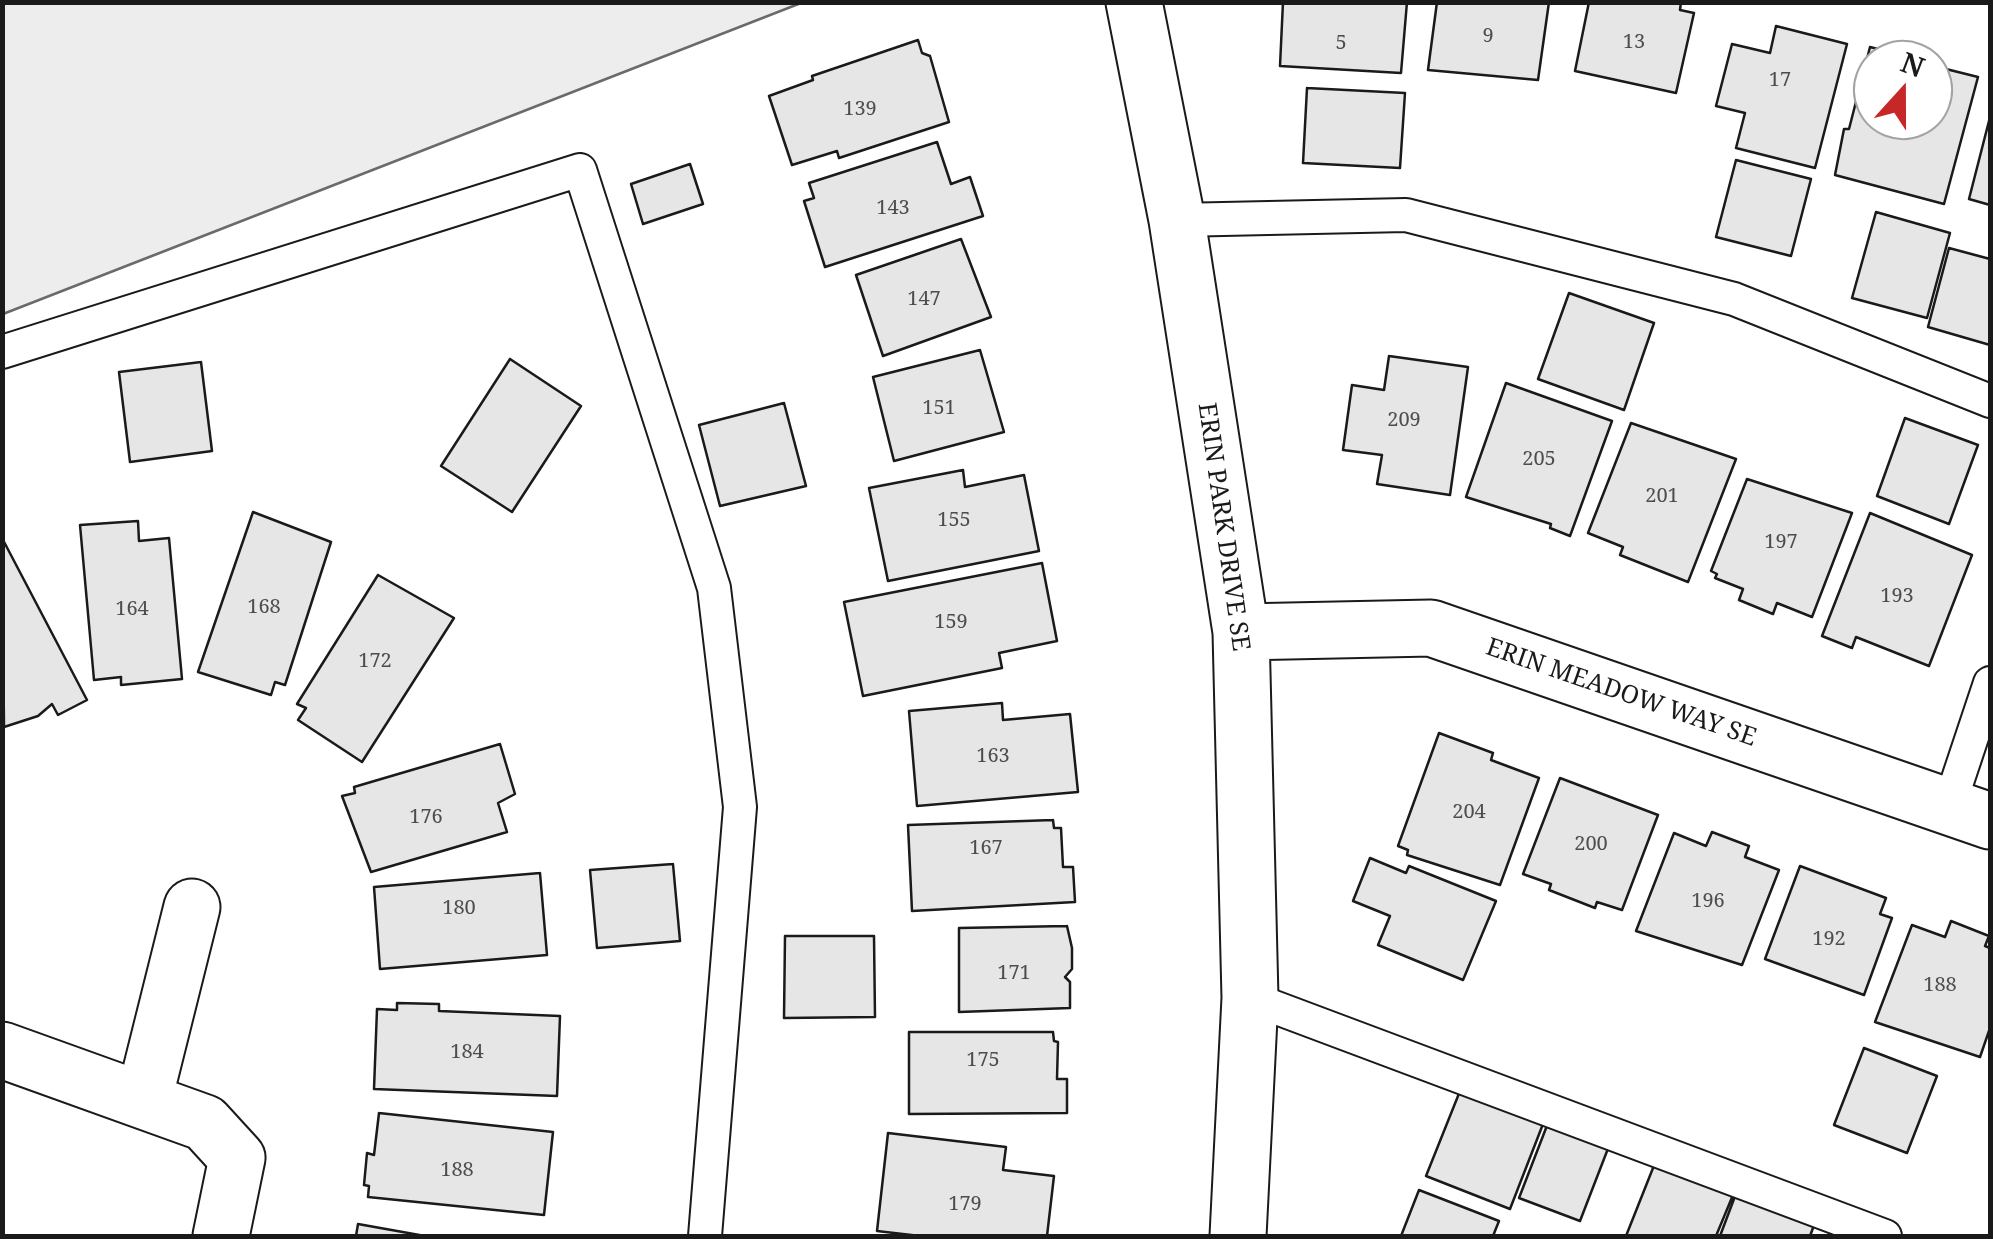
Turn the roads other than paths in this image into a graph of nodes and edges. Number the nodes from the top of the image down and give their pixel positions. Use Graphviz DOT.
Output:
graph roads {
  1 [pos="1134,2"];
  2 [pos="1177,220"];
  3 [pos="2,352"];
  4 [pos="1990,401"];
  5 [pos="1241,632"];
  6 [pos="1990,683"];
  7 [pos="1970,814"];
  8 [pos="192,907"];
  9 [pos="1250,998"];
  10 [pos="2,1050"];
  11 [pos="144,1099"];
  12 [pos="220,1236"];
  13 [pos="704,1236"];
  14 [pos="1238,1236"];
  15 [pos="1884,1236"];
  1 -- 2 [label="street, ERIN PARK DRIVE SE"];
  2 -- 4 [label="lane"];
  2 -- 5 [label="street, ERIN PARK DRIVE SE"];
  3 -- 13 [label="lane"];
  5 -- 7 [label="street, ERIN MEADOW WAY SE"];
  5 -- 9 [label="street, ERIN PARK DRIVE SE"];
  6 -- 7 [label="lane"];
  8 -- 11 [label="street"];
  9 -- 14 [label="street, ERIN PARK DRIVE SE"];
  9 -- 15 [label="lane"];
  10 -- 11 [label="street"];
  11 -- 12 [label="street"];
}
